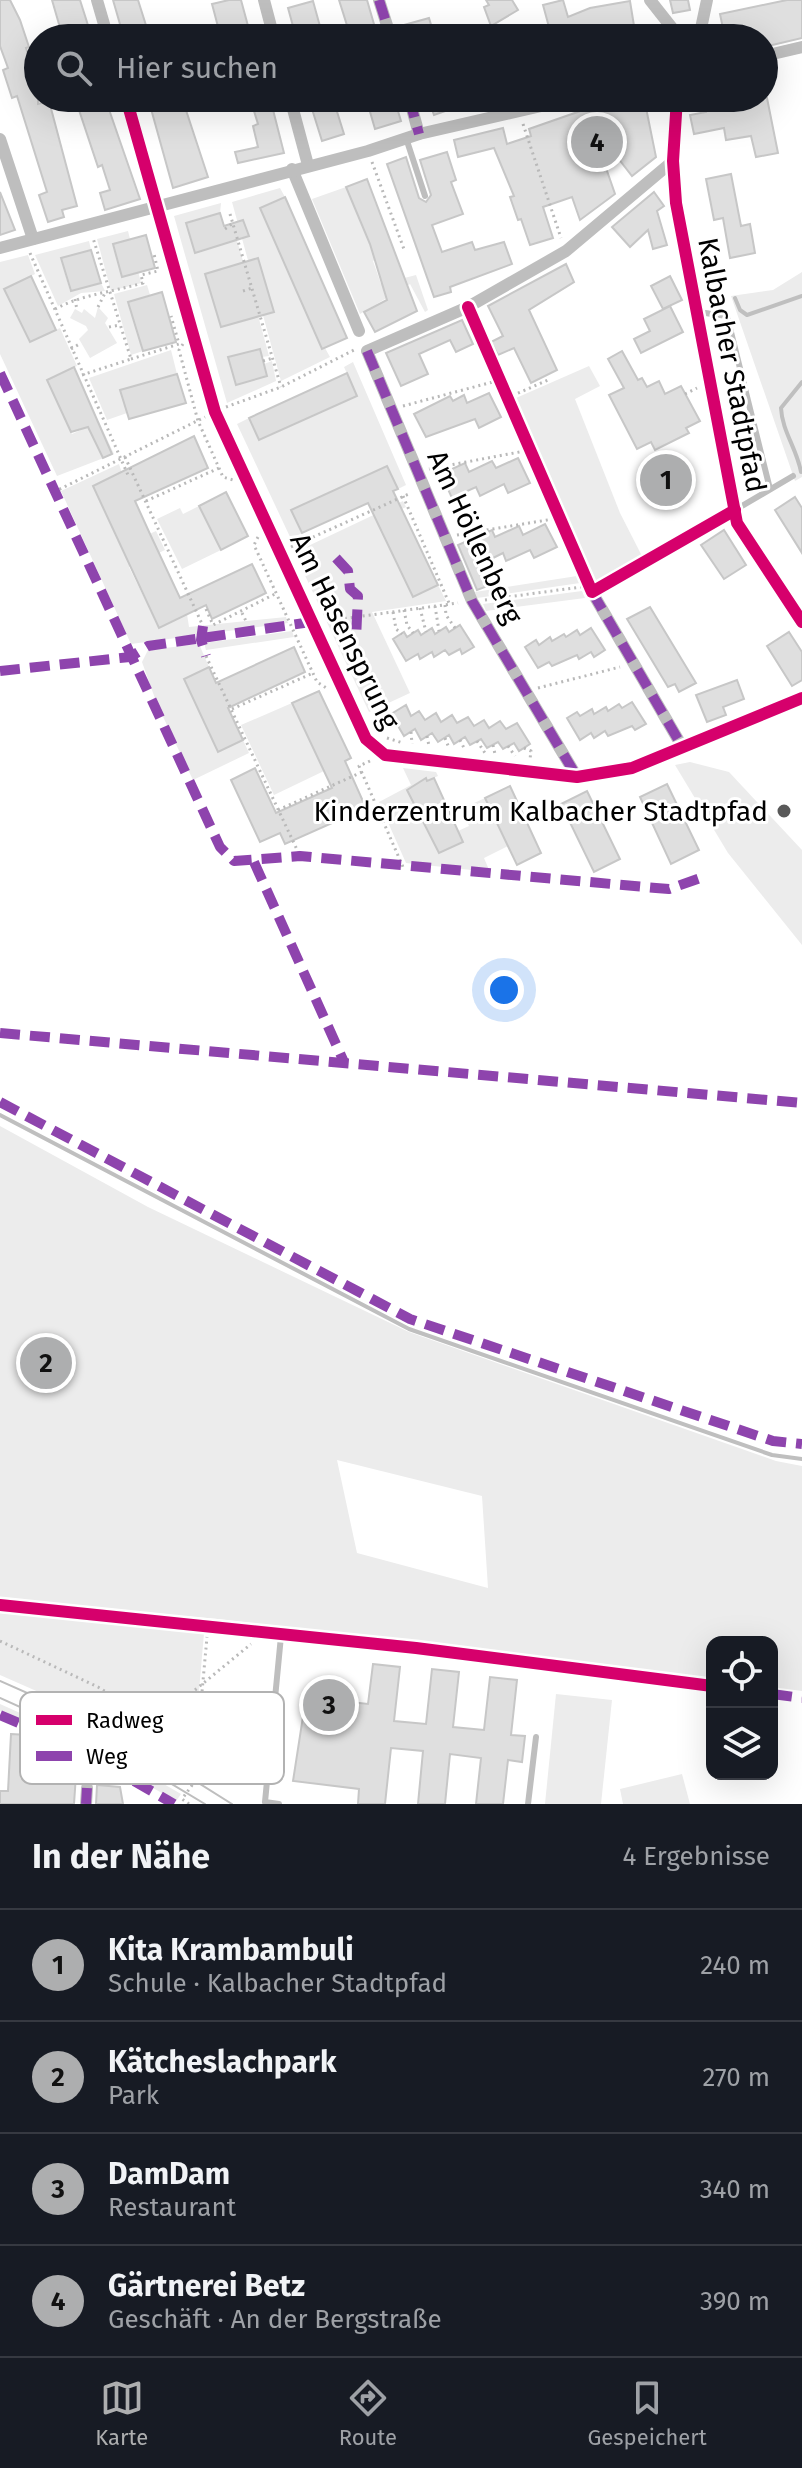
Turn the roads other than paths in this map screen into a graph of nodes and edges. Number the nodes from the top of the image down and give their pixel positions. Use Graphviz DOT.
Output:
graph roads {
  1 [pos="97,0"];
  2 [pos="264,0"];
  3 [pos="379,0"];
  4 [pos="650,0"];
  5 [pos="707,0"];
  6 [pos="104,24"];
  7 [pos="270,24"];
  8 [pos="387,24"];
  9 [pos="669,24"];
  10 [pos="702,24"];
  11 [pos="802,47"];
  12 [pos="778,53"];
  13 [pos="130,112"];
  14 [pos="294,112"];
  15 [pos="413,112"];
  16 [pos="523,112"];
  17 [pos="676,112"];
  18 [pos="419,134"];
  19 [pos="406,138"];
  20 [pos="0,139"];
  21 [pos="673,161"];
  22 [pos="308,165"];
  23 [pos="292,169"];
  24 [pos="425,196"];
  25 [pos="159,207"];
  26 [pos="33,239"];
  27 [pos="0,248"];
  28 [pos="698,312"];
  29 [pos="359,331"];
  30 [pos="793,476"];
  31 [pos="770,489"];
  32 [pos="735,510"];
  33 [pos="592,592"];
  34 [pos="802,622"];
  35 [pos="802,698"];
  36 [pos="683,748"];
  37 [pos="577,777"];
  38 [pos="0,1605"];
  39 [pos="276,1692"];
  40 [pos="536,1737"];
  41 [pos="267,1784"];
  42 [pos="87,1788"];
  43 [pos="86,1804"];
  44 [pos="279,1804"];
  45 [pos="528,1804"];
  1 -- 6 [label="street"];
  2 -- 7 [label="street"];
  3 -- 8 [label="street"];
  4 -- 9 [label="street"];
  5 -- 10 [label="street"];
  11 -- 12 [label="street"];
  13 -- 25 [label="street, Am Hasensprung"];
  14 -- 22 [label="street"];
  15 -- 18 [label="street"];
  16 -- 18 [label="street"];
  17 -- 21 [label="street, Kalbacher Stadtpfad"];
  18 -- 19 [label="street"];
  19 -- 22 [label="street"];
  19 -- 24 [label="lane"];
  20 -- 26 [label="street"];
  21 -- 28 [label="street, Kalbacher Stadtpfad"];
  21 -- 37 [label="street, Am Höllenberg"];
  22 -- 23 [label="street"];
  23 -- 25 [label="street"];
  23 -- 29 [label="street"];
  25 -- 26 [label="street"];
  25 -- 37 [label="street, Am Hasensprung"];
  26 -- 27 [label="street"];
  28 -- 31 [label="lane"];
  28 -- 32 [label="street, Kalbacher Stadtpfad"];
  30 -- 31 [label="lane"];
  31 -- 32 [label="lane"];
  32 -- 34 [label="street, Kalbacher Stadtpfad"];
  33 -- 36 [label="street"];
  35 -- 36 [label="street, Am Hasensprung"];
  36 -- 37 [label="street, Am Hasensprung"];
  38 -- 39 [label="lane"];
  40 -- 45 [label="lane"];
  41 -- 44 [label="lane"];
  42 -- 43 [label="street"];
}
